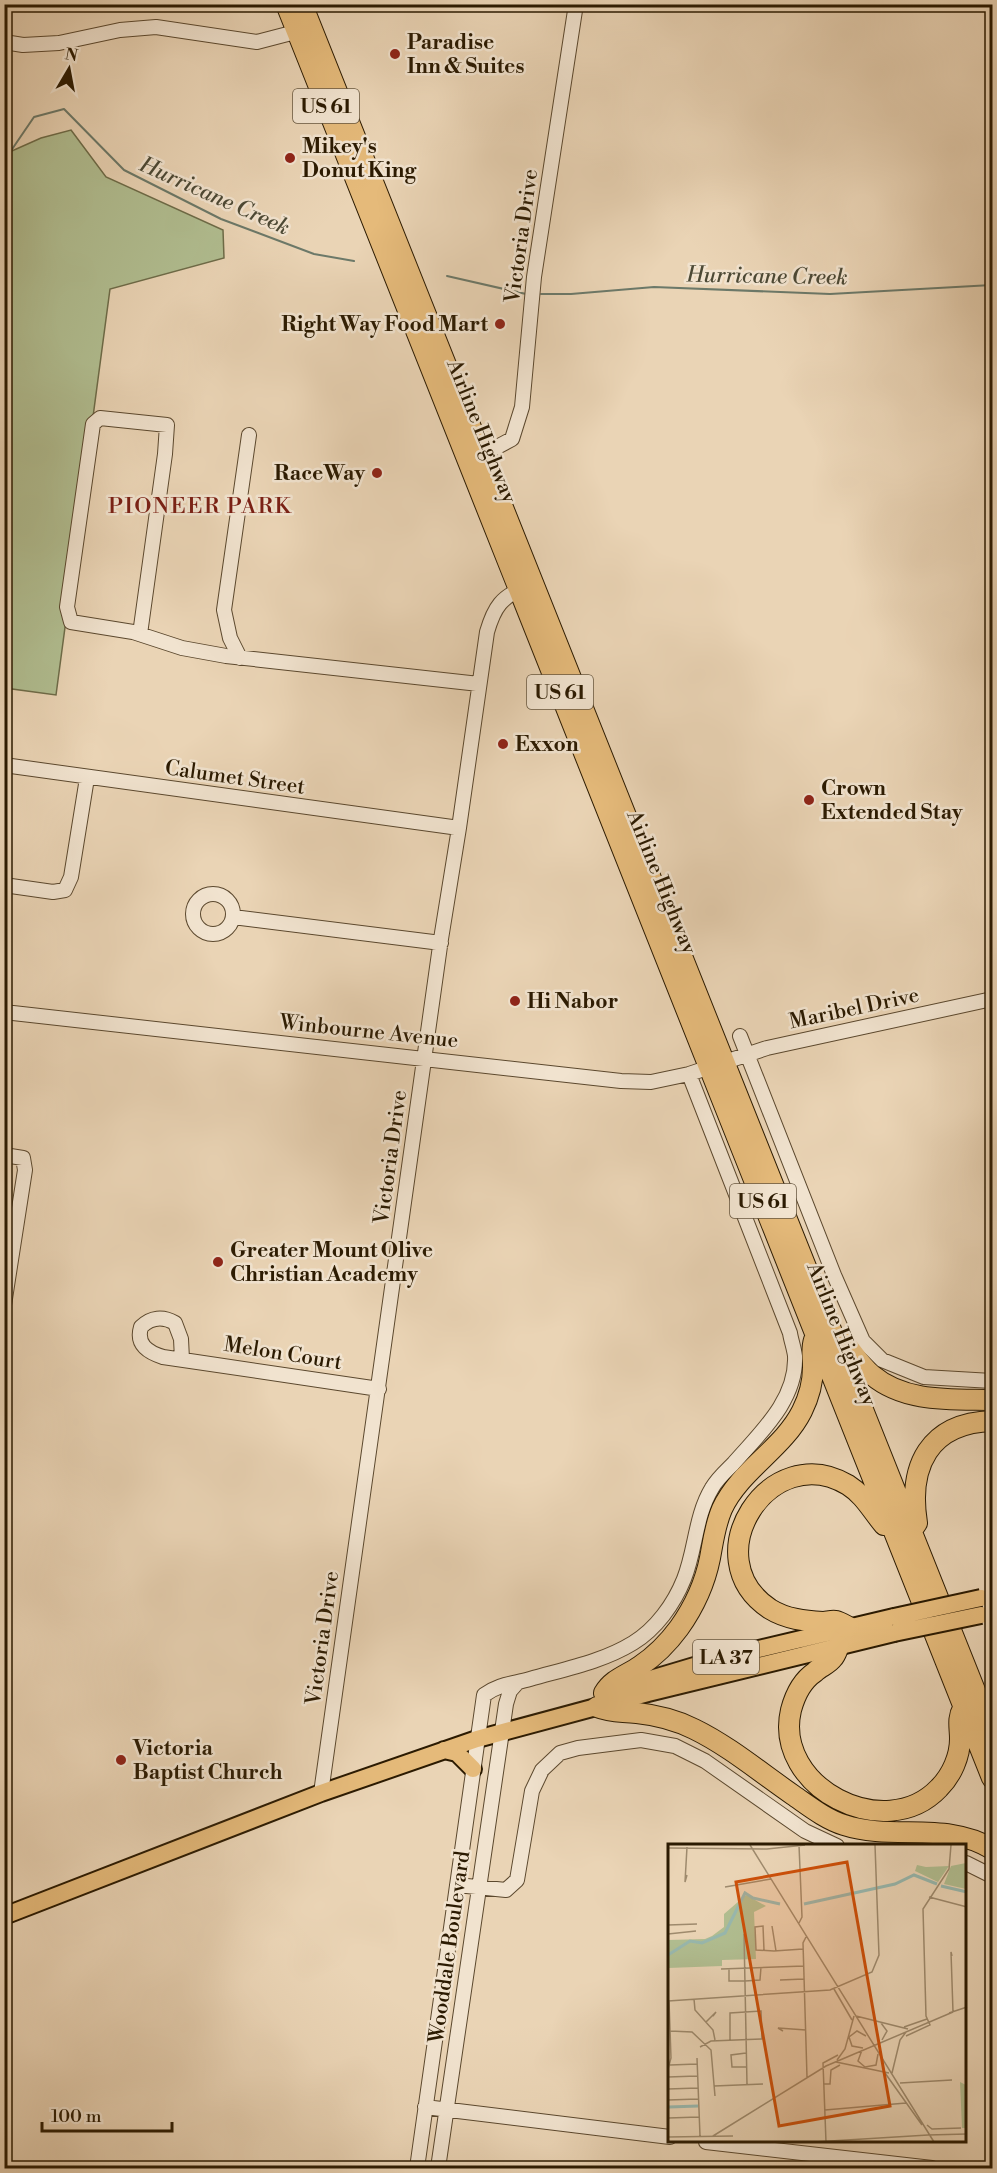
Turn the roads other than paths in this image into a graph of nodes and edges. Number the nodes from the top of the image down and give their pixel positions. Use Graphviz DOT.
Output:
graph roads {
  1 [pos="286,4"];
  2 [pos="302,4"];
  3 [pos="576,4"];
  4 [pos="304,29"];
  5 [pos="4,42"];
  6 [pos="249,435"];
  7 [pos="474,455"];
  8 [pos="526,587"];
  9 [pos="140,634"];
  10 [pos="240,658"];
  11 [pos="479,684"];
  12 [pos="4,765"];
  13 [pos="87,778"];
  14 [pos="459,828"];
  15 [pos="4,885"];
  16 [pos="233,917"];
  17 [pos="441,943"];
  18 [pos="993,999"];
  19 [pos="4,1012"];
  20 [pos="740,1036"];
  21 [pos="747,1055"];
  22 [pos="424,1059"];
  23 [pos="718,1066"];
  24 [pos="689,1074"];
  25 [pos="4,1155"];
  26 [pos="4,1305"];
  27 [pos="816,1335"];
  28 [pos="835,1339"];
  29 [pos="182,1359"];
  30 [pos="993,1381"];
  31 [pos="379,1389"];
  32 [pos="993,1400"];
  33 [pos="993,1421"];
  34 [pos="902,1529"];
  35 [pos="987,1605"];
  36 [pos="894,1625"];
  37 [pos="849,1627"];
  38 [pos="839,1646"];
  39 [pos="518,1682"];
  40 [pos="600,1700"];
  41 [pos="978,1704"];
  42 [pos="502,1731"];
  43 [pos="993,1733"];
  44 [pos="477,1739"];
  45 [pos="444,1750"];
  46 [pos="473,1769"];
  47 [pos="993,1778"];
  48 [pos="321,1793"];
  49 [pos="833,1844"];
  50 [pos="993,1849"];
  51 [pos="967,1863"];
  52 [pos="993,1876"];
  53 [pos="457,1885"];
  54 [pos="478,1888"];
  55 [pos="4,1916"];
  56 [pos="425,2107"];
  57 [pos="447,2111"];
  58 [pos="668,2137"];
  59 [pos="714,2143"];
  60 [pos="417,2169"];
  61 [pos="438,2169"];
  62 [pos="932,2169"];
  1 -- 4 [label="highway, Airline Highway / US 61"];
  2 -- 4 [label="highway, Airline Highway / US 61"];
  3 -- 7 [label="street, Victoria Drive"];
  4 -- 5 [label="street"];
  4 -- 7 [label="highway, Airline Highway / US 61"];
  6 -- 10 [label="street"];
  7 -- 8 [label="highway, Airline Highway / US 61"];
  8 -- 11 [label="street, Victoria Drive"];
  8 -- 23 [label="highway, Airline Highway / US 61"];
  9 -- 9 [label="street"];
  9 -- 10 [label="street"];
  10 -- 11 [label="street"];
  11 -- 14 [label="street, Victoria Drive"];
  12 -- 13 [label="street, Calumet Street"];
  13 -- 14 [label="street, Calumet Street"];
  13 -- 15 [label="street"];
  14 -- 17 [label="street, Victoria Drive"];
  16 -- 17 [label="street"];
  17 -- 22 [label="street, Victoria Drive"];
  18 -- 21 [label="street, Maribel Drive"];
  19 -- 22 [label="street, Winbourne Avenue"];
  20 -- 21 [label="street, Airline Highway"];
  21 -- 23 [label="street, Maribel Drive"];
  21 -- 30 [label="street, Airline Highway"];
  22 -- 24 [label="street, Winbourne Avenue"];
  22 -- 31 [label="street, Victoria Drive"];
  23 -- 24 [label="street, Winbourne Avenue"];
  23 -- 27 [label="highway, Airline Highway / US 61"];
  23 -- 28 [label="highway, Airline Highway / US 61"];
  24 -- 39 [label="street"];
  25 -- 26 [label="street"];
  27 -- 34 [label="highway, Airline Highway / US 61"];
  27 -- 40 [label="highway"];
  28 -- 32 [label="highway"];
  28 -- 34 [label="highway, Airline Highway / US 61"];
  29 -- 31 [label="street, Melon Court"];
  31 -- 48 [label="street, Victoria Drive"];
  33 -- 34 [label="highway"];
  34 -- 37 [label="highway"];
  34 -- 41 [label="highway, Airline Highway / US 61"];
  35 -- 36 [label="main road, LA 37, bridge"];
  36 -- 37 [label="main road, LA 37"];
  36 -- 38 [label="main road, LA 37"];
  37 -- 40 [label="main road, LA 37"];
  38 -- 40 [label="main road, LA 37"];
  38 -- 41 [label="highway"];
  39 -- 42 [label="street, Wooddale Boulevard"];
  39 -- 44 [label="street, Wooddale Boulevard"];
  40 -- 42 [label="main road, LA 37"];
  40 -- 50 [label="highway"];
  41 -- 43 [label="highway, Airline Highway / US 61"];
  41 -- 47 [label="highway, Airline Highway / US 61"];
  42 -- 44 [label="main road, LA 37"];
  42 -- 54 [label="street, Wooddale Boulevard"];
  44 -- 45 [label="main road"];
  44 -- 46 [label="street, Wooddale Boulevard"];
  45 -- 46 [label="main road"];
  45 -- 48 [label="main road"];
  46 -- 53 [label="street, Wooddale Boulevard"];
  48 -- 55 [label="main road"];
  49 -- 54 [label="street"];
  51 -- 52 [label="street"];
  53 -- 54 [label="street"];
  53 -- 56 [label="street, Wooddale Boulevard"];
  54 -- 57 [label="street, Wooddale Boulevard"];
  56 -- 57 [label="street"];
  56 -- 60 [label="street, Wooddale Boulevard"];
  57 -- 58 [label="street"];
  57 -- 61 [label="street, Wooddale Boulevard"];
  59 -- 62 [label="street"];
}
